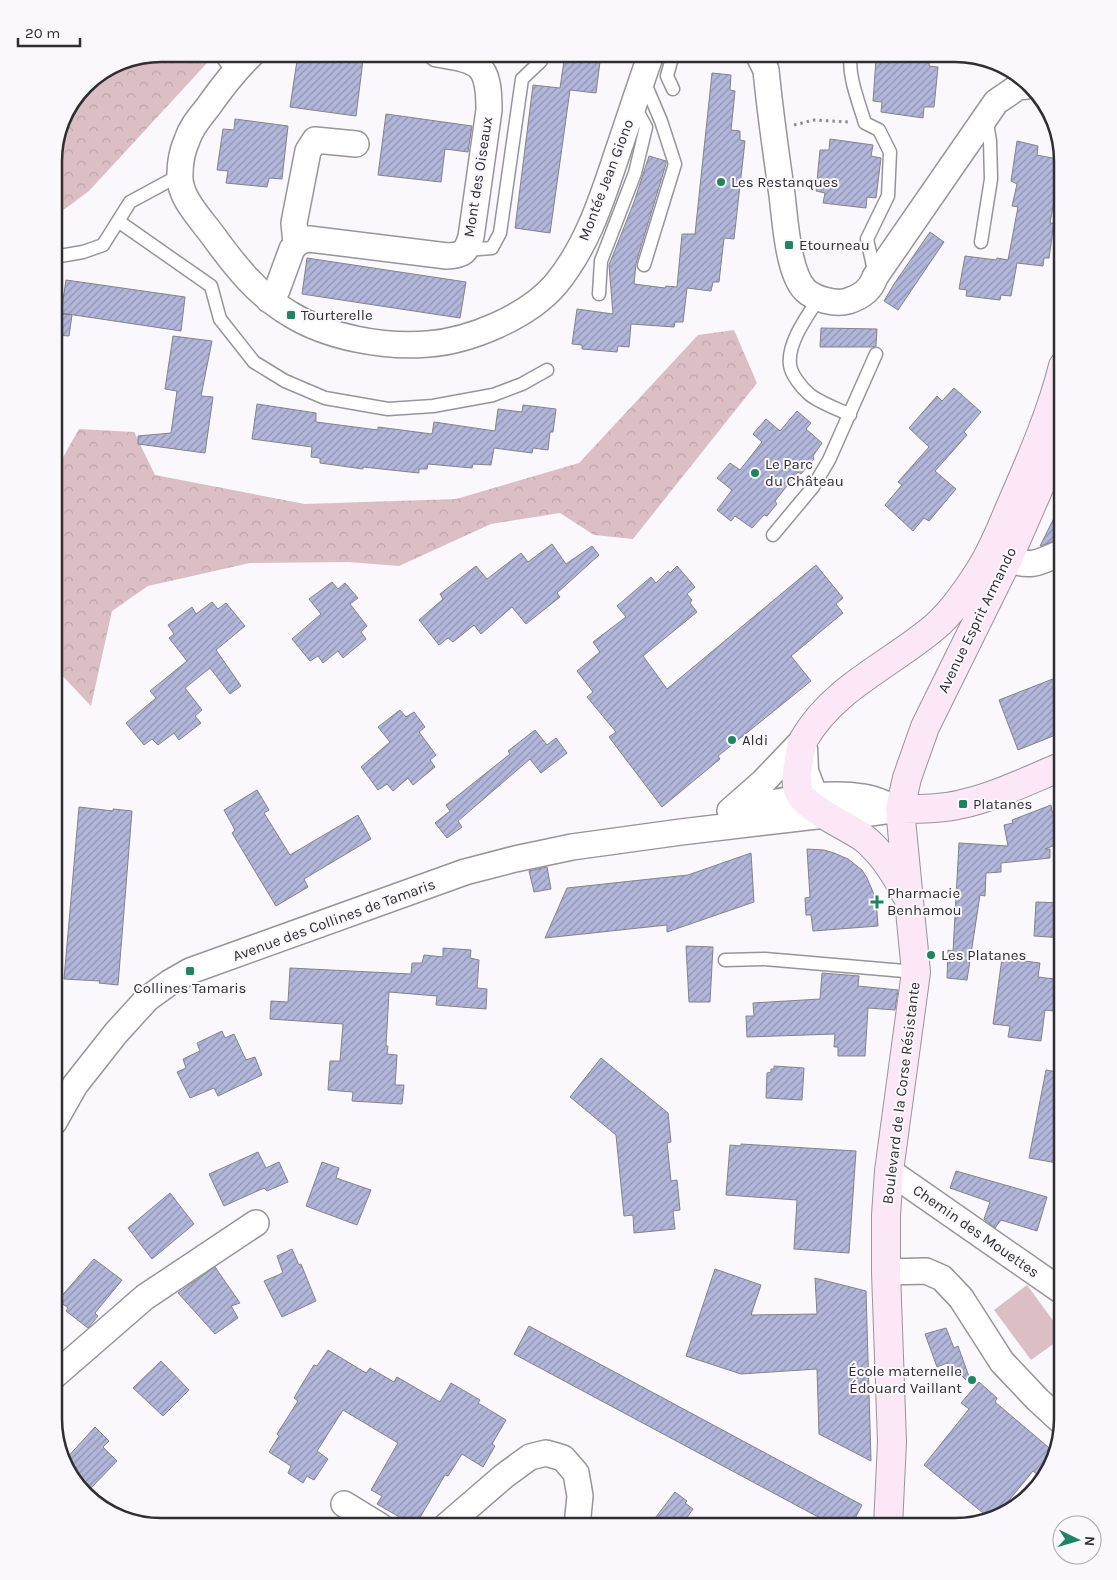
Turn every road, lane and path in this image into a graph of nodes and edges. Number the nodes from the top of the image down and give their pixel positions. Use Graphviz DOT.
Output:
graph roads {
  1 [pos="475,62"];
  2 [pos="539,62"];
  3 [pos="226,63"];
  4 [pos="648,63"];
  5 [pos="671,63"];
  6 [pos="762,63"];
  7 [pos="849,63"];
  8 [pos="642,79"];
  9 [pos="1020,87"];
  10 [pos="673,89"];
  11 [pos="634,105"];
  12 [pos="986,117"];
  13 [pos="865,123"];
  14 [pos="791,126"];
  15 [pos="356,144"];
  16 [pos="180,175"];
  17 [pos="118,221"];
  18 [pos="981,242"];
  19 [pos="296,244"];
  20 [pos="466,250"];
  21 [pos="63,256"];
  22 [pos="644,265"];
  23 [pos="875,278"];
  24 [pos="599,294"];
  25 [pos="819,298"];
  26 [pos="268,300"];
  27 [pos="876,354"];
  28 [pos="547,370"];
  29 [pos="1054,400"];
  30 [pos="850,415"];
  31 [pos="1054,454"];
  32 [pos="772,535"];
  33 [pos="1054,556"];
  34 [pos="1008,559"];
  35 [pos="811,730"];
  36 [pos="1054,770"];
  37 [pos="822,806"];
  38 [pos="900,809"];
  39 [pos="729,812"];
  40 [pos="682,832"];
  41 [pos="909,900"];
  42 [pos="725,960"];
  43 [pos="916,972"];
  44 [pos="62,1108"];
  45 [pos="889,1171"];
  46 [pos="256,1222"];
  47 [pos="886,1272"];
  48 [pos="1054,1286"];
  49 [pos="62,1369"];
  50 [pos="1054,1415"];
  51 [pos="344,1504"];
  52 [pos="366,1517"];
  53 [pos="456,1517"];
  54 [pos="578,1518"];
  55 [pos="888,1518"];
  1 -- 20 [label="street, Mont des Oiseaux"];
  2 -- 20 [label="lane"];
  3 -- 16 [label="street, Montée Jean Giono"];
  4 -- 8 [label="street, Montée Jean Giono"];
  5 -- 10 [label="lane"];
  6 -- 25 [label="street"];
  7 -- 13 [label="lane"];
  8 -- 11 [label="street, Montée Jean Giono"];
  8 -- 22 [label="lane"];
  9 -- 12 [label="street"];
  11 -- 24 [label="lane"];
  11 -- 26 [label="street, Montée Jean Giono"];
  12 -- 18 [label="lane"];
  12 -- 23 [label="street"];
  13 -- 14 [label="path"];
  13 -- 23 [label="lane"];
  15 -- 19 [label="street"];
  16 -- 17 [label="lane"];
  16 -- 26 [label="street, Montée Jean Giono"];
  17 -- 21 [label="lane"];
  17 -- 28 [label="lane"];
  19 -- 20 [label="street, Mont des Oiseaux"];
  19 -- 26 [label="street"];
  23 -- 25 [label="street"];
  25 -- 30 [label="lane"];
  27 -- 30 [label="lane"];
  29 -- 35 [label="street, Avenue Esprit Armando"];
  30 -- 32 [label="lane"];
  31 -- 34 [label="street, Avenue Esprit Armando"];
  33 -- 34 [label="street"];
  34 -- 38 [label="street, Avenue Esprit Armando"];
  35 -- 37 [label="street"];
  35 -- 39 [label="street, Avenue des Collines de Tamaris"];
  36 -- 38 [label="street"];
  37 -- 38 [label="street, Avenue des Collines de Tamaris"];
  37 -- 39 [label="street, Avenue des Collines de Tamaris"];
  37 -- 40 [label="street, Avenue des Collines de Tamaris"];
  37 -- 41 [label="street, Boulevard de la Corse Résistante"];
  38 -- 41 [label="street, Boulevard de la Corse Résistante"];
  39 -- 40 [label="street, Avenue des Collines de Tamaris"];
  40 -- 44 [label="street, Avenue des Collines de Tamaris"];
  41 -- 43 [label="street, Boulevard de la Corse Résistante"];
  42 -- 43 [label="lane"];
  43 -- 45 [label="street, Boulevard de la Corse Résistante"];
  45 -- 47 [label="street, Boulevard de la Corse Résistante"];
  45 -- 48 [label="street, Chemin des Mouettes"];
  46 -- 49 [label="street"];
  47 -- 50 [label="street"];
  47 -- 55 [label="street, Boulevard de la Corse Résistante"];
  51 -- 52 [label="street"];
  53 -- 54 [label="street"];
}
